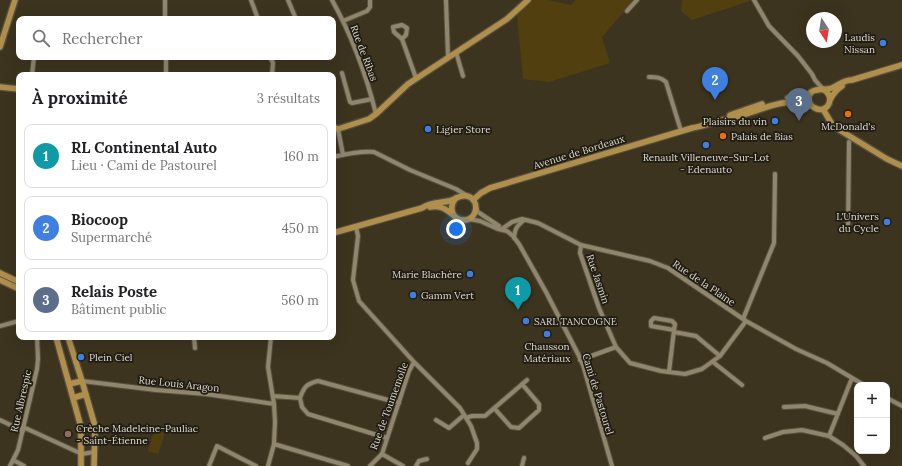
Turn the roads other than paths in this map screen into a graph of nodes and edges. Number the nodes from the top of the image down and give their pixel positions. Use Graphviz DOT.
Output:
graph roads {
  1 [pos="15,0"];
  2 [pos="165,0"];
  3 [pos="251,0"];
  4 [pos="288,0"];
  5 [pos="332,0"];
  6 [pos="370,0"];
  7 [pos="446,0"];
  8 [pos="528,0"];
  9 [pos="637,0"];
  10 [pos="754,0"];
  11 [pos="627,11"];
  12 [pos="165,16"];
  13 [pos="257,16"];
  14 [pos="295,16"];
  15 [pos="343,21"];
  16 [pos="402,39"];
  17 [pos="0,47"];
  18 [pos="456,52"];
  19 [pos="448,57"];
  20 [pos="34,60"];
  21 [pos="166,60"];
  22 [pos="271,60"];
  23 [pos="902,65"];
  24 [pos="32,72"];
  25 [pos="166,72"];
  26 [pos="272,72"];
  27 [pos="342,73"];
  28 [pos="463,76"];
  29 [pos="649,77"];
  30 [pos="416,78"];
  31 [pos="815,80"];
  32 [pos="852,80"];
  33 [pos="0,86"];
  34 [pos="16,89"];
  35 [pos="823,89"];
  36 [pos="812,92"];
  37 [pos="372,99"];
  38 [pos="830,101"];
  39 [pos="760,105"];
  40 [pos="811,106"];
  41 [pos="823,109"];
  42 [pos="376,114"];
  43 [pos="738,116"];
  44 [pos="336,128"];
  45 [pos="692,128"];
  46 [pos="681,131"];
  47 [pos="849,142"];
  48 [pos="343,155"];
  49 [pos="336,156"];
  50 [pos="902,166"];
  51 [pos="775,174"];
  52 [pos="453,189"];
  53 [pos="467,196"];
  54 [pos="456,198"];
  55 [pos="473,200"];
  56 [pos="422,208"];
  57 [pos="476,208"];
  58 [pos="455,216"];
  59 [pos="468,219"];
  60 [pos="524,220"];
  61 [pos="356,227"];
  62 [pos="502,229"];
  63 [pos="843,231"];
  64 [pos="336,232"];
  65 [pos="514,238"];
  66 [pos="581,245"];
  67 [pos="0,273"];
  68 [pos="0,280"];
  69 [pos="16,281"];
  70 [pos="16,288"];
  71 [pos="744,320"];
  72 [pos="16,322"];
  73 [pos="0,326"];
  74 [pos="674,331"];
  75 [pos="37,340"];
  76 [pos="57,340"];
  77 [pos="69,340"];
  78 [pos="194,340"];
  79 [pos="271,340"];
  80 [pos="195,348"];
  81 [pos="616,348"];
  82 [pos="720,356"];
  83 [pos="580,360"];
  84 [pos="414,362"];
  85 [pos="713,362"];
  86 [pos="669,372"];
  87 [pos="852,378"];
  88 [pos="527,380"];
  89 [pos="82,381"];
  90 [pos="859,382"];
  91 [pos="69,384"];
  92 [pos="522,384"];
  93 [pos="742,385"];
  94 [pos="86,394"];
  95 [pos="272,396"];
  96 [pos="73,398"];
  97 [pos="300,398"];
  98 [pos="890,400"];
  99 [pos="399,403"];
  100 [pos="274,404"];
  101 [pos="902,406"];
  102 [pos="784,407"];
  103 [pos="494,408"];
  104 [pos="838,414"];
  105 [pos="465,417"];
  106 [pos="0,420"];
  107 [pos="436,420"];
  108 [pos="23,429"];
  109 [pos="829,436"];
  110 [pos="387,438"];
  111 [pos="765,438"];
  112 [pos="274,444"];
  113 [pos="94,452"];
  114 [pos="82,454"];
  115 [pos="382,454"];
  116 [pos="524,458"];
  117 [pos="427,459"];
  118 [pos="13,460"];
  119 [pos="468,463"];
  120 [pos="10,466"];
  121 [pos="24,466"];
  122 [pos="82,466"];
  123 [pos="94,466"];
  124 [pos="209,466"];
  125 [pos="256,466"];
  126 [pos="268,466"];
  127 [pos="348,466"];
  128 [pos="370,466"];
  129 [pos="403,466"];
  130 [pos="416,466"];
  131 [pos="522,466"];
  132 [pos="612,466"];
  133 [pos="864,466"];
  1 -- 17 [label="main road"];
  2 -- 12 [label="street"];
  3 -- 13 [label="street"];
  4 -- 14 [label="street"];
  5 -- 15 [label="street, Rue de Ribas"];
  6 -- 15 [label="street"];
  7 -- 19 [label="street"];
  8 -- 18 [label="main road"];
  9 -- 11 [label="street"];
  10 -- 31 [label="street"];
  15 -- 37 [label="street, Rue de Ribas"];
  16 -- 30 [label="street"];
  18 -- 19 [label="main road"];
  18 -- 28 [label="street"];
  19 -- 30 [label="main road"];
  20 -- 24 [label="street"];
  21 -- 25 [label="street"];
  22 -- 26 [label="street"];
  23 -- 32 [label="main road"];
  27 -- 37 [label="street"];
  29 -- 46 [label="street"];
  30 -- 42 [label="main road"];
  31 -- 35 [label="street"];
  31 -- 36 [label="street"];
  32 -- 35 [label="main road"];
  32 -- 38 [label="main road"];
  33 -- 34 [label="main road"];
  35 -- 36 [label="main road"];
  35 -- 38 [label="main road"];
  36 -- 39 [label="main road, Avenue de Bordeaux"];
  36 -- 40 [label="main road"];
  37 -- 42 [label="street, Rue de Ribas"];
  38 -- 41 [label="main road"];
  39 -- 43 [label="main road"];
  39 -- 45 [label="main road, Avenue de Bordeaux"];
  40 -- 41 [label="main road"];
  40 -- 43 [label="main road, Avenue de Bordeaux"];
  41 -- 50 [label="main road"];
  42 -- 44 [label="main road"];
  43 -- 45 [label="main road, Avenue de Bordeaux"];
  44 -- 48 [label="street"];
  45 -- 46 [label="main road, Avenue de Bordeaux"];
  46 -- 55 [label="main road, Avenue de Bordeaux"];
  47 -- 63 [label="street"];
  48 -- 49 [label="street"];
  48 -- 52 [label="street"];
  51 -- 71 [label="street, Rue Jasmin"];
  52 -- 53 [label="street"];
  52 -- 54 [label="street"];
  53 -- 54 [label="main road"];
  53 -- 55 [label="main road"];
  54 -- 56 [label="main road"];
  54 -- 58 [label="main road"];
  55 -- 57 [label="main road"];
  56 -- 58 [label="main road"];
  56 -- 61 [label="main road"];
  57 -- 59 [label="main road"];
  57 -- 62 [label="street, Cami de Pastourel"];
  58 -- 59 [label="main road"];
  59 -- 62 [label="street, Cami de Pastourel"];
  60 -- 62 [label="street"];
  60 -- 65 [label="street"];
  60 -- 66 [label="street, Rue de la Plaine"];
  61 -- 64 [label="main road"];
  61 -- 84 [label="street, Rue de Toumemolle"];
  62 -- 65 [label="street, Cami de Pastourel"];
  65 -- 83 [label="street, Cami de Pastourel"];
  66 -- 71 [label="street, Rue de la Plaine"];
  66 -- 81 [label="street, Rue Jasmin"];
  67 -- 69 [label="main road"];
  68 -- 70 [label="main road"];
  71 -- 82 [label="street, Rue Jasmin"];
  71 -- 87 [label="street, Rue de la Plaine"];
  72 -- 73 [label="street"];
  74 -- 74 [label="street"];
  74 -- 82 [label="street"];
  74 -- 86 [label="street"];
  75 -- 108 [label="street, Rue Albrespic"];
  76 -- 91 [label="main road"];
  77 -- 89 [label="main road"];
  78 -- 80 [label="street"];
  79 -- 95 [label="street"];
  81 -- 83 [label="street"];
  81 -- 86 [label="street, Rue Jasmin"];
  82 -- 85 [label="street, Rue Jasmin"];
  83 -- 132 [label="street, Cami de Pastourel"];
  84 -- 99 [label="street, Rue de Toumemolle"];
  84 -- 105 [label="street"];
  85 -- 86 [label="street, Rue Jasmin"];
  85 -- 93 [label="street"];
  87 -- 90 [label="street, Rue de la Plaine"];
  87 -- 104 [label="street"];
  88 -- 92 [label="street"];
  89 -- 91 [label="main road"];
  89 -- 94 [label="main road"];
  89 -- 100 [label="street, Rue Louis Aragon"];
  91 -- 96 [label="main road"];
  92 -- 103 [label="street"];
  92 -- 103 [label="street"];
  94 -- 96 [label="main road"];
  94 -- 113 [label="main road"];
  95 -- 97 [label="street"];
  95 -- 100 [label="street"];
  96 -- 114 [label="main road"];
  97 -- 99 [label="street"];
  97 -- 110 [label="street"];
  98 -- 101 [label="street"];
  99 -- 110 [label="street, Rue de Toumemolle"];
  100 -- 112 [label="street"];
  102 -- 104 [label="street"];
  103 -- 105 [label="street"];
  104 -- 109 [label="street"];
  105 -- 107 [label="street"];
  105 -- 119 [label="street"];
  106 -- 108 [label="street"];
  108 -- 114 [label="street"];
  108 -- 118 [label="street, Rue Albrespic"];
  109 -- 111 [label="street"];
  109 -- 133 [label="street"];
  110 -- 115 [label="street, Rue de Toumemolle"];
  112 -- 126 [label="street"];
  112 -- 127 [label="street"];
  113 -- 114 [label="street"];
  113 -- 123 [label="main road"];
  114 -- 122 [label="main road"];
  115 -- 128 [label="street, Rue de Toumemolle"];
  115 -- 129 [label="street"];
  116 -- 131 [label="street"];
  117 -- 130 [label="street"];
  118 -- 120 [label="street, Rue Albrespic"];
  118 -- 121 [label="street"];
  124 -- 125 [label="street"];
}
